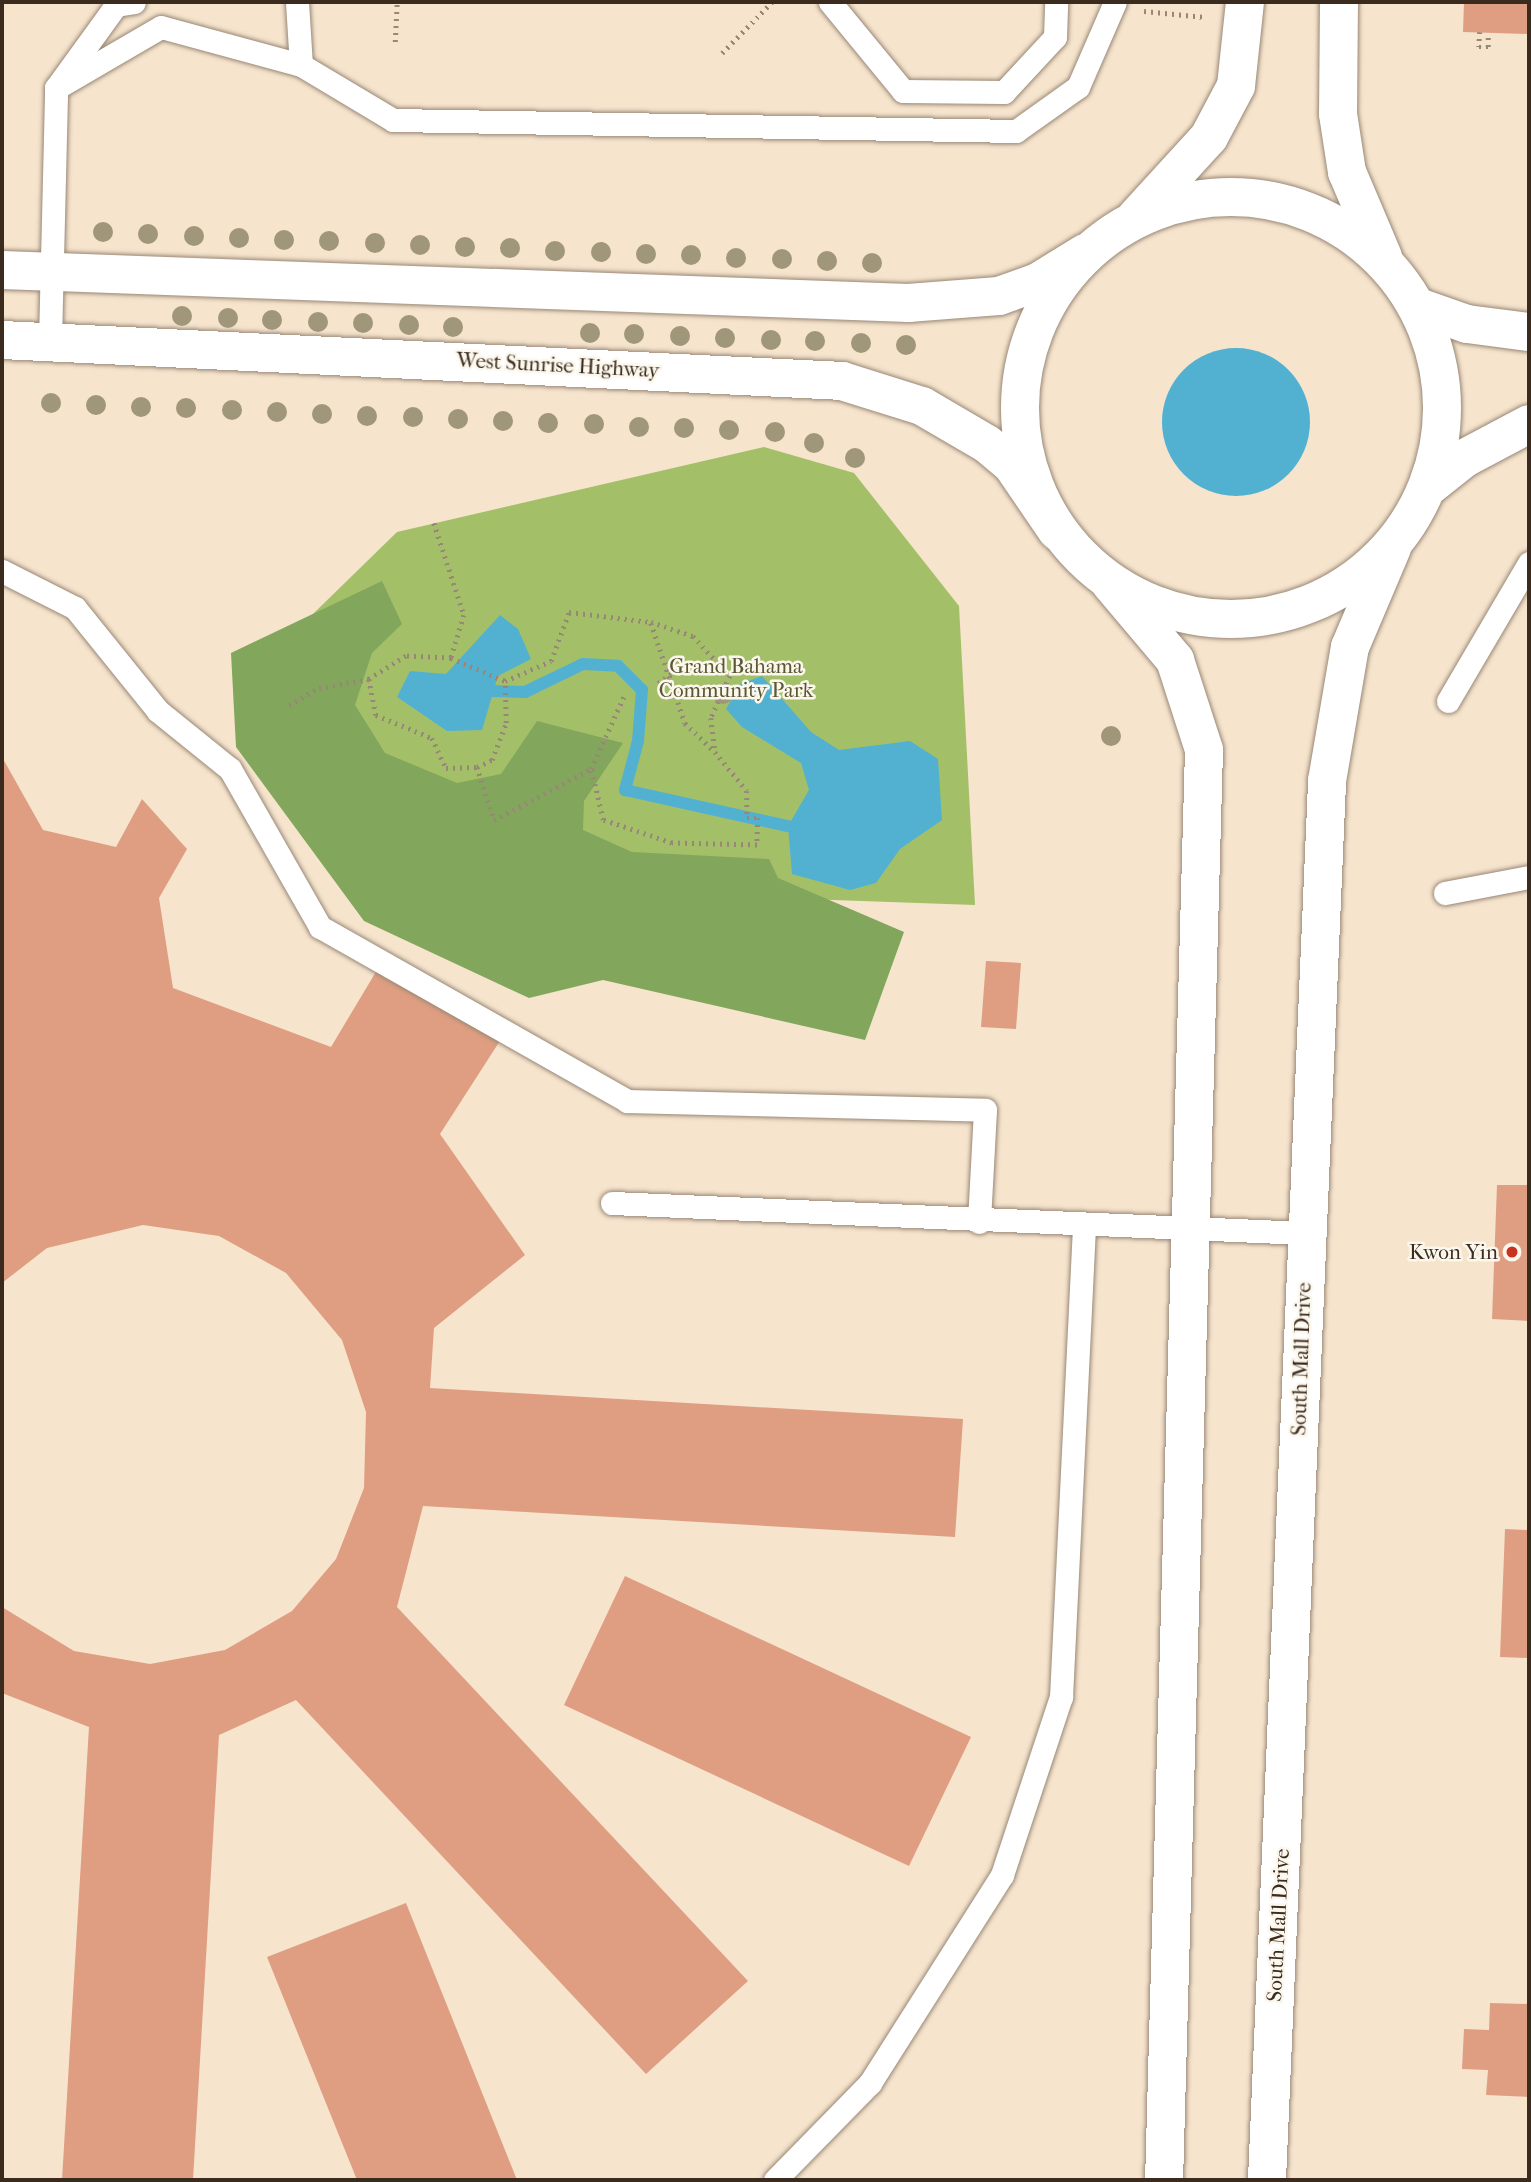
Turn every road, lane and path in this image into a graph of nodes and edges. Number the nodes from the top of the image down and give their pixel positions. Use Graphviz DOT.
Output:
graph roads {
  1 [pos="134,2"];
  2 [pos="297,2"];
  3 [pos="397,2"];
  4 [pos="772,2"];
  5 [pos="830,2"];
  6 [pos="1056,2"];
  7 [pos="1339,2"];
  8 [pos="1114,5"];
  9 [pos="1244,11"];
  10 [pos="1479,32"];
  11 [pos="1488,33"];
  12 [pos="396,42"];
  13 [pos="722,53"];
  14 [pos="301,65"];
  15 [pos="56,88"];
  16 [pos="1134,218"];
  17 [pos="1085,253"];
  18 [pos="1384,258"];
  19 [pos="2,270"];
  20 [pos="51,271"];
  21 [pos="1421,309"];
  22 [pos="1529,332"];
  23 [pos="2,340"];
  24 [pos="50,341"];
  25 [pos="1529,424"];
  26 [pos="1431,485"];
  27 [pos="434,523"];
  28 [pos="1057,531"];
  29 [pos="1392,548"];
  30 [pos="1529,563"];
  31 [pos="2,571"];
  32 [pos="1110,583"];
  33 [pos="651,622"];
  34 [pos="451,658"];
  35 [pos="671,674"];
  36 [pos="369,679"];
  37 [pos="505,681"];
  38 [pos="658,683"];
  39 [pos="624,696"];
  40 [pos="1448,702"];
  41 [pos="289,705"];
  42 [pos="715,752"];
  43 [pos="477,767"];
  44 [pos="591,769"];
  45 [pos="1529,877"];
  46 [pos="1445,893"];
  47 [pos="612,1203"];
  48 [pos="979,1222"];
  49 [pos="1084,1227"];
  50 [pos="1195,1230"];
  51 [pos="1306,1233"];
  52 [pos="775,2180"];
  53 [pos="1164,2180"];
  54 [pos="1267,2180"];
  1 -- 15 [label="lane"];
  2 -- 14 [label="lane"];
  3 -- 12 [label="path"];
  4 -- 13 [label="path"];
  5 -- 6 [label="lane"];
  7 -- 18 [label="street"];
  8 -- 9 [label="path"];
  8 -- 14 [label="lane"];
  9 -- 16 [label="street"];
  10 -- 11 [label="path"];
  14 -- 15 [label="lane"];
  15 -- 20 [label="lane"];
  16 -- 17 [label="street"];
  16 -- 18 [label="street"];
  17 -- 20 [label="street"];
  17 -- 28 [label="street"];
  18 -- 21 [label="street"];
  19 -- 20 [label="street"];
  20 -- 24 [label="lane"];
  21 -- 22 [label="street"];
  21 -- 26 [label="street"];
  23 -- 24 [label="street, West Sunrise Highway"];
  24 -- 28 [label="street, West Sunrise Highway"];
  25 -- 26 [label="street"];
  26 -- 29 [label="street"];
  27 -- 34 [label="path"];
  28 -- 32 [label="street"];
  29 -- 32 [label="street"];
  29 -- 51 [label="street, South Mall Drive"];
  30 -- 40 [label="lane"];
  31 -- 48 [label="lane"];
  32 -- 50 [label="street"];
  33 -- 35 [label="path"];
  33 -- 37 [label="path"];
  33 -- 42 [label="path"];
  34 -- 36 [label="path"];
  34 -- 37 [label="path"];
  35 -- 38 [label="path"];
  35 -- 42 [label="path"];
  36 -- 41 [label="path"];
  36 -- 43 [label="path"];
  37 -- 43 [label="path"];
  39 -- 44 [label="path"];
  42 -- 44 [label="path"];
  43 -- 44 [label="path"];
  45 -- 46 [label="lane"];
  47 -- 48 [label="lane"];
  48 -- 49 [label="lane"];
  49 -- 50 [label="lane"];
  49 -- 52 [label="lane"];
  50 -- 51 [label="lane"];
  50 -- 53 [label="street"];
  51 -- 54 [label="street, South Mall Drive"];
}
